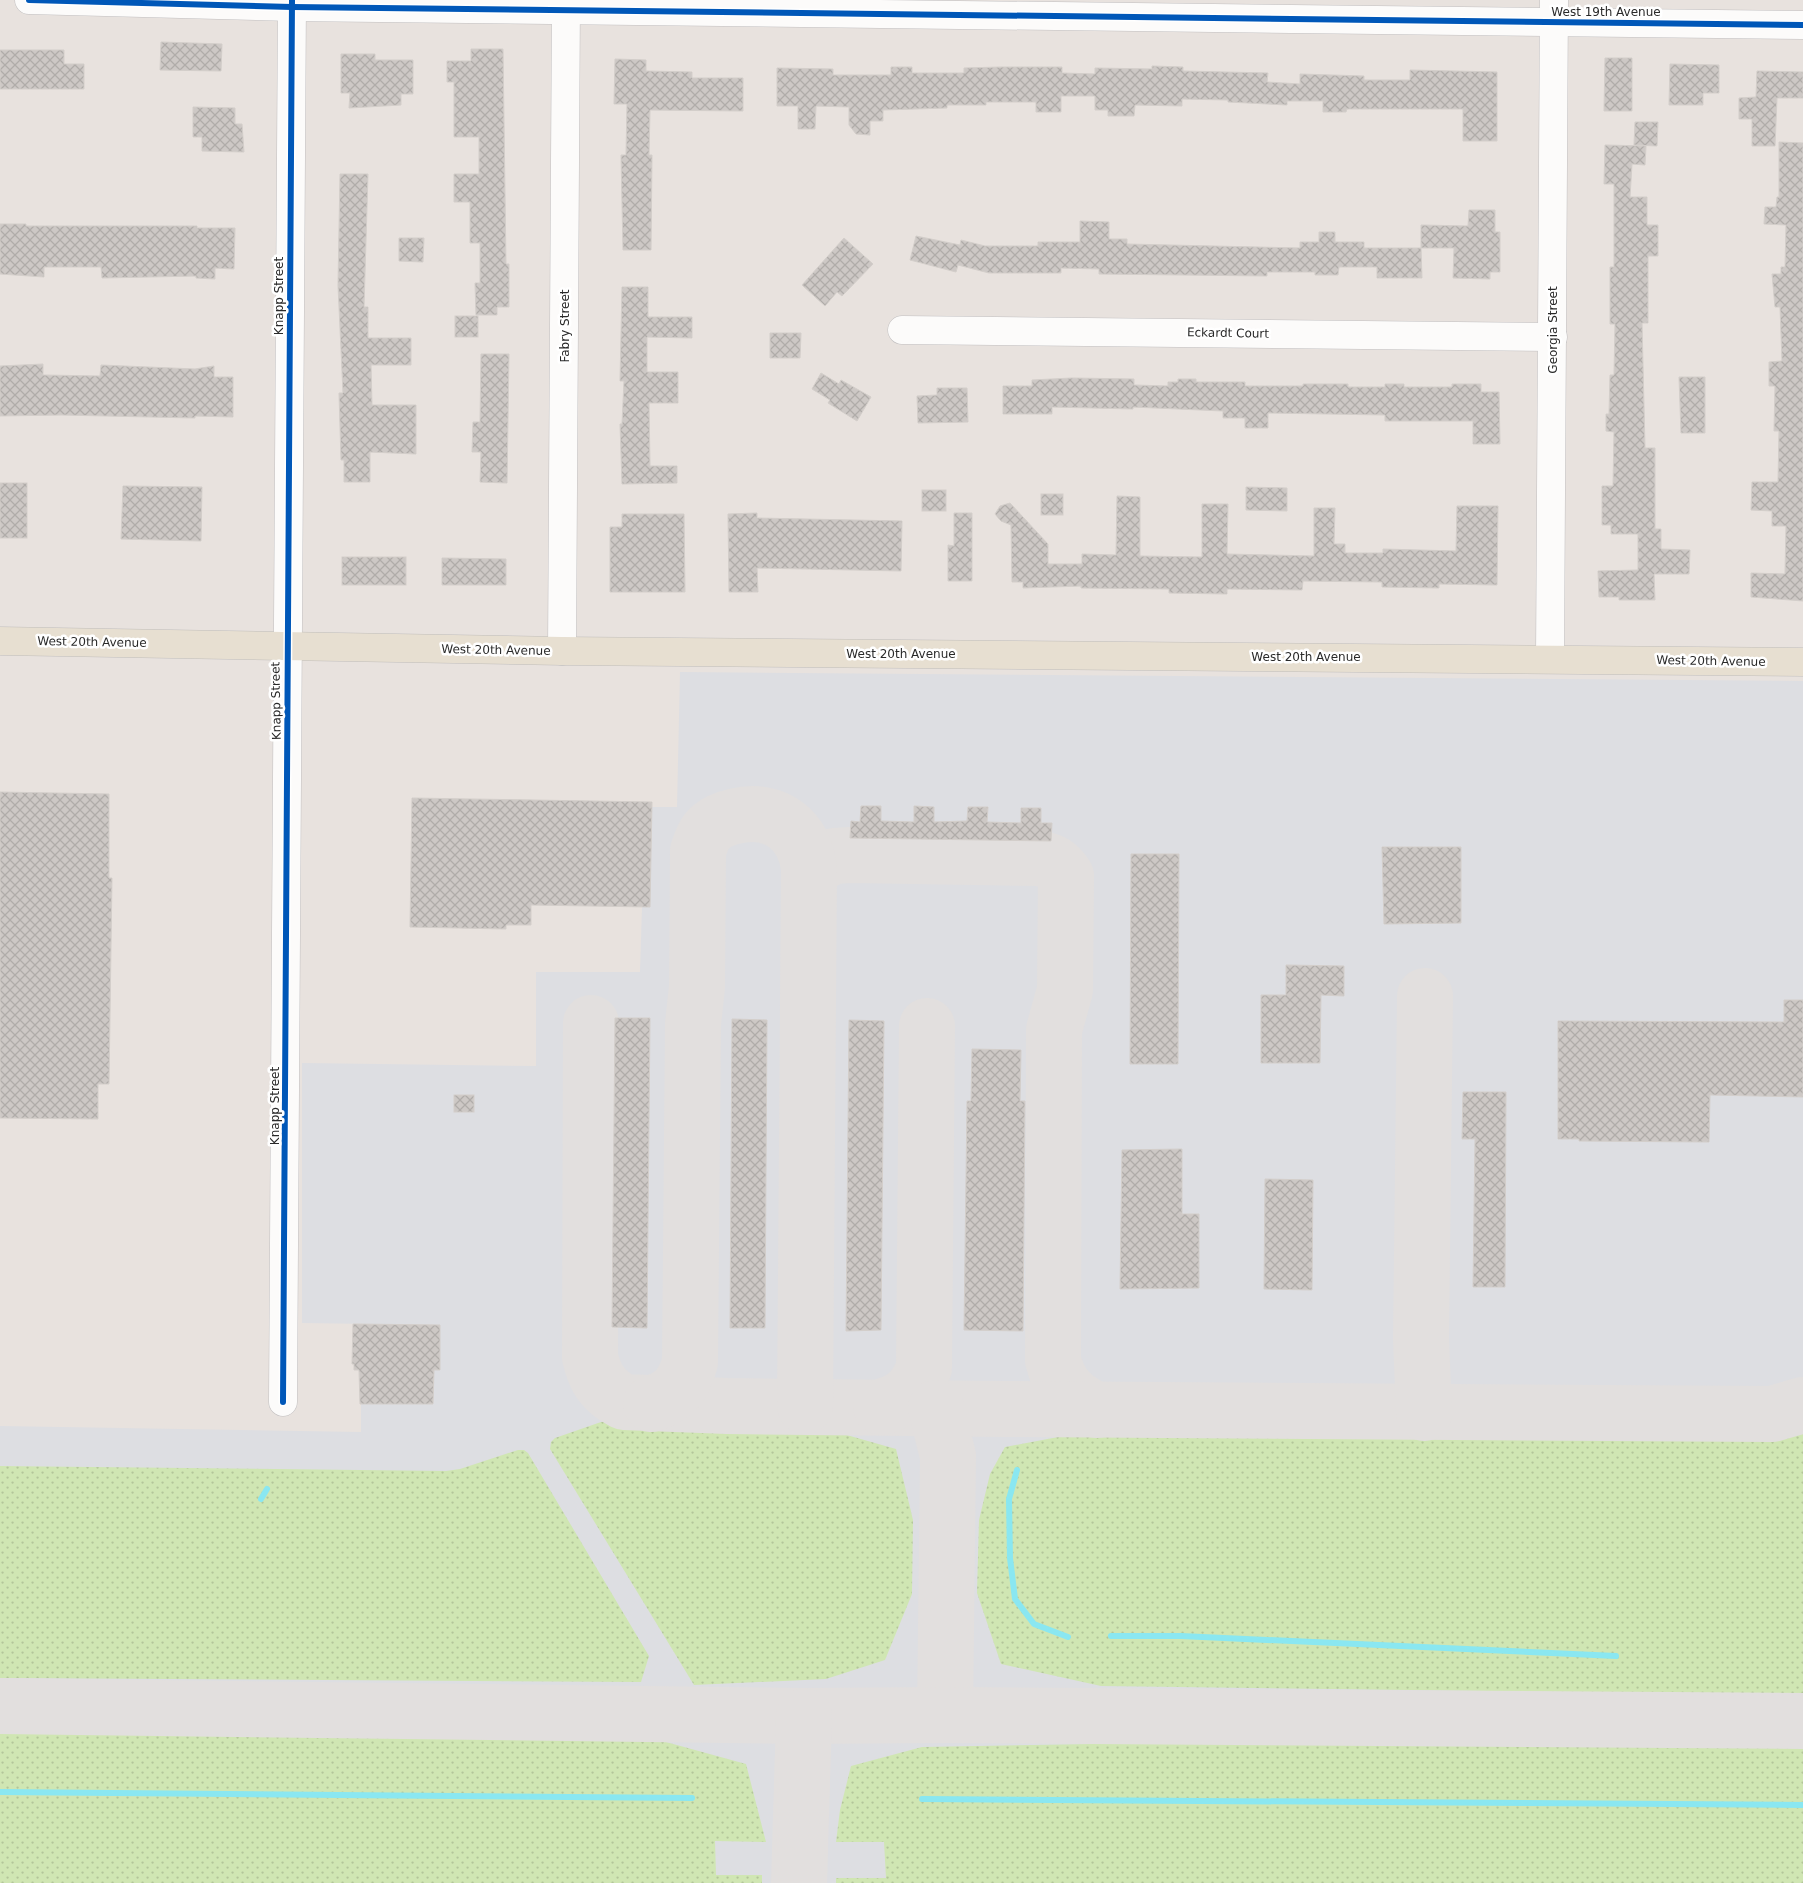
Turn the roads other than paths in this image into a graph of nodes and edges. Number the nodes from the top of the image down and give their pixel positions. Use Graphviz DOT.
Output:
graph roads {
  1 [pos="29,0"];
  2 [pos="292,4"];
  3 [pos="566,5"];
  4 [pos="1553,11"];
  5 [pos="1803,25"];
  6 [pos="902,330"];
  7 [pos="1553,337"];
  8 [pos="0,641"];
  9 [pos="286,646"];
  10 [pos="562,651"];
  11 [pos="1550,659"];
  12 [pos="1803,662"];
  13 [pos="283,1402"];
  1 -- 2 [label="street, West 19th Avenue"];
  2 -- 3 [label="street, West 19th Avenue"];
  2 -- 9 [label="street, Knapp Street"];
  3 -- 4 [label="street, West 19th Avenue"];
  3 -- 10 [label="street, Fabry Street"];
  4 -- 5 [label="street, West 19th Avenue"];
  4 -- 7 [label="street, Georgia Street"];
  6 -- 7 [label="street, Eckardt Court"];
  7 -- 11 [label="street, Georgia Street"];
  8 -- 9 [label="main road, West 20th Avenue"];
  9 -- 10 [label="main road, West 20th Avenue"];
  9 -- 13 [label="street, Knapp Street"];
  10 -- 11 [label="main road, West 20th Avenue"];
  11 -- 12 [label="main road, West 20th Avenue"];
}
